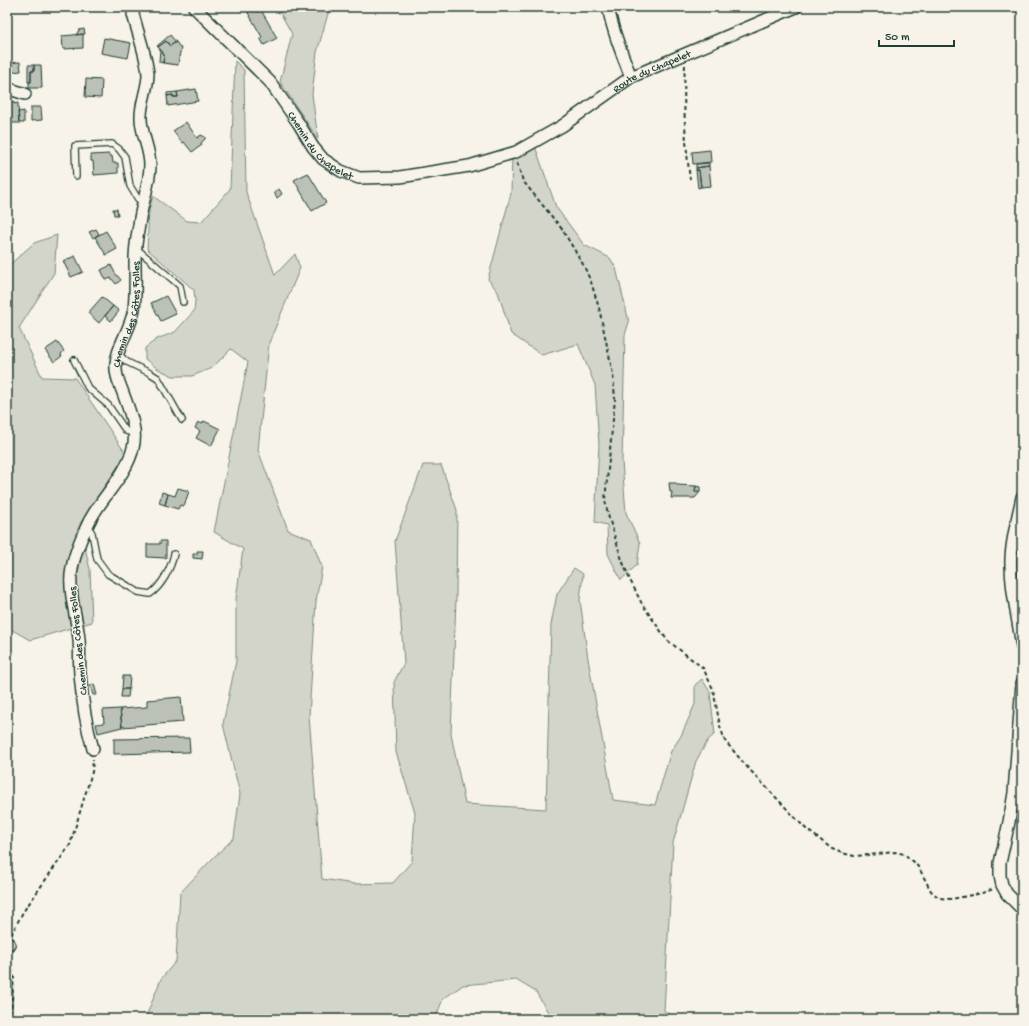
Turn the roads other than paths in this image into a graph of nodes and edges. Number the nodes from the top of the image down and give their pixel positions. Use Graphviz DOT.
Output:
graph roads {
  1 [pos="134,7"];
  2 [pos="194,7"];
  3 [pos="608,7"];
  4 [pos="796,7"];
  5 [pos="631,77"];
  6 [pos="7,88"];
  7 [pos="25,94"];
  8 [pos="516,152"];
  9 [pos="76,176"];
  10 [pos="143,201"];
  11 [pos="136,248"];
  12 [pos="183,302"];
  13 [pos="118,354"];
  14 [pos="74,360"];
  15 [pos="182,420"];
  16 [pos="135,433"];
  17 [pos="1022,497"];
  18 [pos="87,525"];
  19 [pos="174,554"];
  20 [pos="1022,647"];
  21 [pos="1022,683"];
  22 [pos="93,749"];
  23 [pos="1022,909"];
  1 -- 10 [label="street, Chemin des Côtes Folles"];
  2 -- 8 [label="street, Chemin du Chapelet"];
  3 -- 5 [label="street"];
  4 -- 5 [label="street, Route du Chapelet"];
  5 -- 8 [label="street, Route du Chapelet"];
  6 -- 7 [label="street"];
  9 -- 10 [label="lane"];
  10 -- 11 [label="street, Chemin des Côtes Folles"];
  11 -- 12 [label="lane"];
  11 -- 13 [label="street, Chemin des Côtes Folles"];
  13 -- 15 [label="lane"];
  13 -- 16 [label="street, Chemin des Côtes Folles"];
  14 -- 16 [label="lane"];
  16 -- 18 [label="street, Chemin des Côtes Folles"];
  17 -- 20 [label="street"];
  18 -- 19 [label="lane"];
  18 -- 22 [label="street, Chemin des Côtes Folles"];
  21 -- 23 [label="street"];
}
